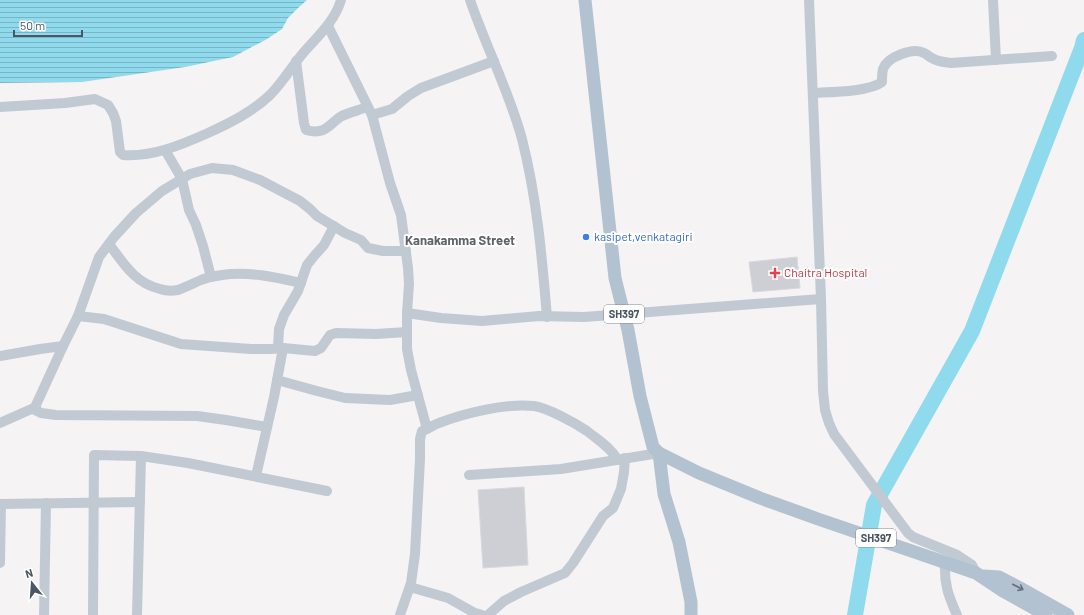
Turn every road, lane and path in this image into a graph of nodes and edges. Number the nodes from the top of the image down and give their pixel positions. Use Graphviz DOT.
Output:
graph roads {
  1 [pos="341,0"];
  2 [pos="470,0"];
  3 [pos="585,0"];
  4 [pos="809,0"];
  5 [pos="994,0"];
  6 [pos="328,26"];
  7 [pos="1052,56"];
  8 [pos="996,60"];
  9 [pos="296,61"];
  10 [pos="494,61"];
  11 [pos="813,93"];
  12 [pos="0,107"];
  13 [pos="370,111"];
  14 [pos="165,150"];
  15 [pos="182,179"];
  16 [pos="334,226"];
  17 [pos="109,244"];
  18 [pos="406,251"];
  19 [pos="211,277"];
  20 [pos="301,283"];
  21 [pos="821,299"];
  22 [pos="407,313"];
  23 [pos="624,314"];
  24 [pos="78,316"];
  25 [pos="547,317"];
  26 [pos="407,332"];
  27 [pos="63,346"];
  28 [pos="280,348"];
  29 [pos="0,356"];
  30 [pos="277,380"];
  31 [pos="419,399"];
  32 [pos="36,407"];
  33 [pos="0,423"];
  34 [pos="267,427"];
  35 [pos="427,429"];
  36 [pos="659,453"];
  37 [pos="141,456"];
  38 [pos="622,459"];
  39 [pos="469,475"];
  40 [pos="256,476"];
  41 [pos="327,490"];
  42 [pos="94,502"];
  43 [pos="140,502"];
  44 [pos="46,503"];
  45 [pos="939,560"];
  46 [pos="0,562"];
  47 [pos="979,575"];
  48 [pos="410,586"];
  49 [pos="44,615"];
  50 [pos="93,615"];
  51 [pos="137,615"];
  52 [pos="400,615"];
  53 [pos="482,615"];
  54 [pos="488,615"];
  55 [pos="692,615"];
  56 [pos="957,615"];
  57 [pos="1046,615"];
  58 [pos="1068,615"];
  1 -- 6 [label="street"];
  2 -- 10 [label="street"];
  3 -- 23 [label="main road, SH397"];
  4 -- 11 [label="street"];
  5 -- 8 [label="street"];
  6 -- 9 [label="street"];
  6 -- 13 [label="street"];
  7 -- 8 [label="street"];
  8 -- 11 [label="street"];
  9 -- 13 [label="street"];
  9 -- 14 [label="street"];
  10 -- 13 [label="street"];
  10 -- 25 [label="street"];
  11 -- 21 [label="street"];
  12 -- 14 [label="street"];
  13 -- 18 [label="street"];
  14 -- 15 [label="street"];
  15 -- 16 [label="street"];
  15 -- 17 [label="street"];
  15 -- 19 [label="street"];
  16 -- 18 [label="street"];
  16 -- 20 [label="street"];
  17 -- 19 [label="street"];
  17 -- 24 [label="street"];
  18 -- 22 [label="street"];
  19 -- 20 [label="street"];
  20 -- 28 [label="street"];
  21 -- 23 [label="street"];
  21 -- 47 [label="street"];
  22 -- 25 [label="street"];
  22 -- 26 [label="street"];
  23 -- 25 [label="street"];
  23 -- 36 [label="main road, SH397"];
  24 -- 27 [label="street"];
  24 -- 28 [label="street"];
  26 -- 28 [label="street"];
  26 -- 31 [label="street"];
  27 -- 29 [label="street"];
  27 -- 32 [label="street"];
  28 -- 30 [label="street"];
  30 -- 31 [label="street"];
  30 -- 34 [label="street"];
  31 -- 35 [label="street"];
  32 -- 33 [label="street"];
  32 -- 34 [label="street"];
  34 -- 40 [label="street"];
  35 -- 38 [label="street"];
  35 -- 48 [label="street"];
  36 -- 38 [label="street"];
  36 -- 45 [label="main road, SH397"];
  36 -- 55 [label="main road"];
  37 -- 40 [label="street"];
  37 -- 42 [label="street"];
  37 -- 43 [label="street"];
  38 -- 39 [label="street"];
  38 -- 54 [label="street"];
  40 -- 41 [label="street"];
  42 -- 43 [label="street"];
  42 -- 44 [label="street"];
  42 -- 50 [label="street"];
  43 -- 51 [label="street"];
  44 -- 46 [label="street"];
  44 -- 49 [label="street"];
  45 -- 47 [label="main road, SH397"];
  45 -- 56 [label="street"];
  47 -- 57 [label="main road, SH397"];
  47 -- 58 [label="main road, SH397, one-way"];
  48 -- 52 [label="street"];
  48 -- 53 [label="street"];
}
